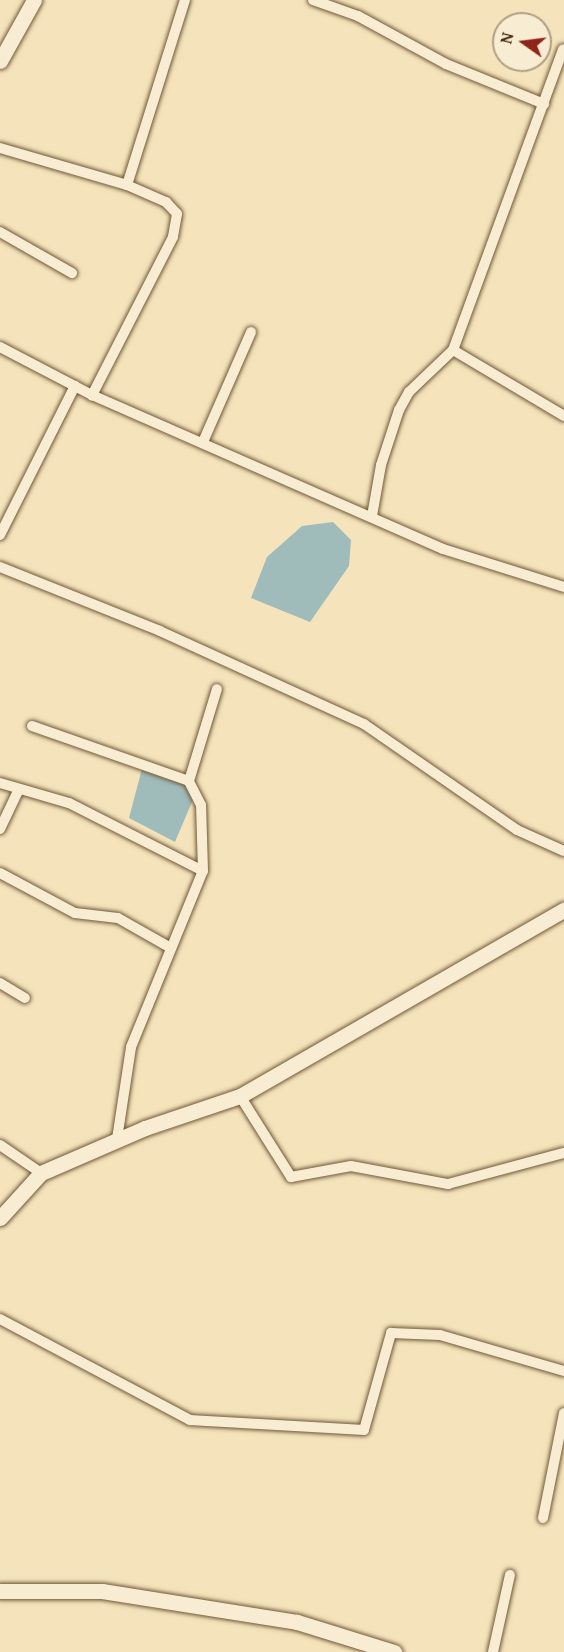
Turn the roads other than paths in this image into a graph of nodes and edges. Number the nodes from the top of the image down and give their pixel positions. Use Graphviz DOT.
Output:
graph roads {
  1 [pos="34,0"];
  2 [pos="185,0"];
  3 [pos="313,0"];
  4 [pos="562,50"];
  5 [pos="2,52"];
  6 [pos="544,104"];
  7 [pos="0,148"];
  8 [pos="127,185"];
  9 [pos="0,232"];
  10 [pos="72,273"];
  11 [pos="252,332"];
  12 [pos="0,347"];
  13 [pos="453,350"];
  14 [pos="75,386"];
  15 [pos="92,395"];
  16 [pos="564,416"];
  17 [pos="202,442"];
  18 [pos="372,516"];
  19 [pos="0,535"];
  20 [pos="0,567"];
  21 [pos="564,587"];
  22 [pos="217,689"];
  23 [pos="32,726"];
  24 [pos="189,781"];
  25 [pos="0,783"];
  26 [pos="19,789"];
  27 [pos="0,829"];
  28 [pos="564,851"];
  29 [pos="203,871"];
  30 [pos="0,873"];
  31 [pos="564,910"];
  32 [pos="169,947"];
  33 [pos="0,983"];
  34 [pos="25,998"];
  35 [pos="240,1096"];
  36 [pos="117,1139"];
  37 [pos="0,1145"];
  38 [pos="564,1153"];
  39 [pos="41,1173"];
  40 [pos="0,1218"];
  41 [pos="0,1320"];
  42 [pos="564,1371"];
  43 [pos="564,1413"];
  44 [pos="543,1518"];
  45 [pos="510,1575"];
  46 [pos="0,1591"];
  47 [pos="365,1647"];
  48 [pos="394,1652"];
  49 [pos="493,1652"];
  1 -- 5 [label="street"];
  2 -- 8 [label="street"];
  3 -- 6 [label="street"];
  4 -- 6 [label="street"];
  6 -- 13 [label="street"];
  7 -- 8 [label="street"];
  8 -- 15 [label="street"];
  9 -- 10 [label="street"];
  11 -- 17 [label="street"];
  12 -- 14 [label="street"];
  13 -- 16 [label="street"];
  13 -- 18 [label="street"];
  14 -- 15 [label="street"];
  14 -- 19 [label="street"];
  15 -- 17 [label="street"];
  17 -- 18 [label="street"];
  18 -- 21 [label="street"];
  20 -- 28 [label="street"];
  22 -- 24 [label="street"];
  23 -- 24 [label="street"];
  24 -- 29 [label="street"];
  25 -- 26 [label="street"];
  26 -- 27 [label="street"];
  26 -- 29 [label="street"];
  29 -- 32 [label="street"];
  30 -- 32 [label="street"];
  31 -- 35 [label="street"];
  32 -- 36 [label="street"];
  33 -- 34 [label="street"];
  35 -- 36 [label="street"];
  35 -- 38 [label="street"];
  36 -- 39 [label="street"];
  37 -- 39 [label="street"];
  39 -- 40 [label="street"];
  41 -- 42 [label="street"];
  43 -- 44 [label="street"];
  45 -- 49 [label="street"];
  46 -- 47 [label="street"];
  47 -- 48 [label="street"];
}
